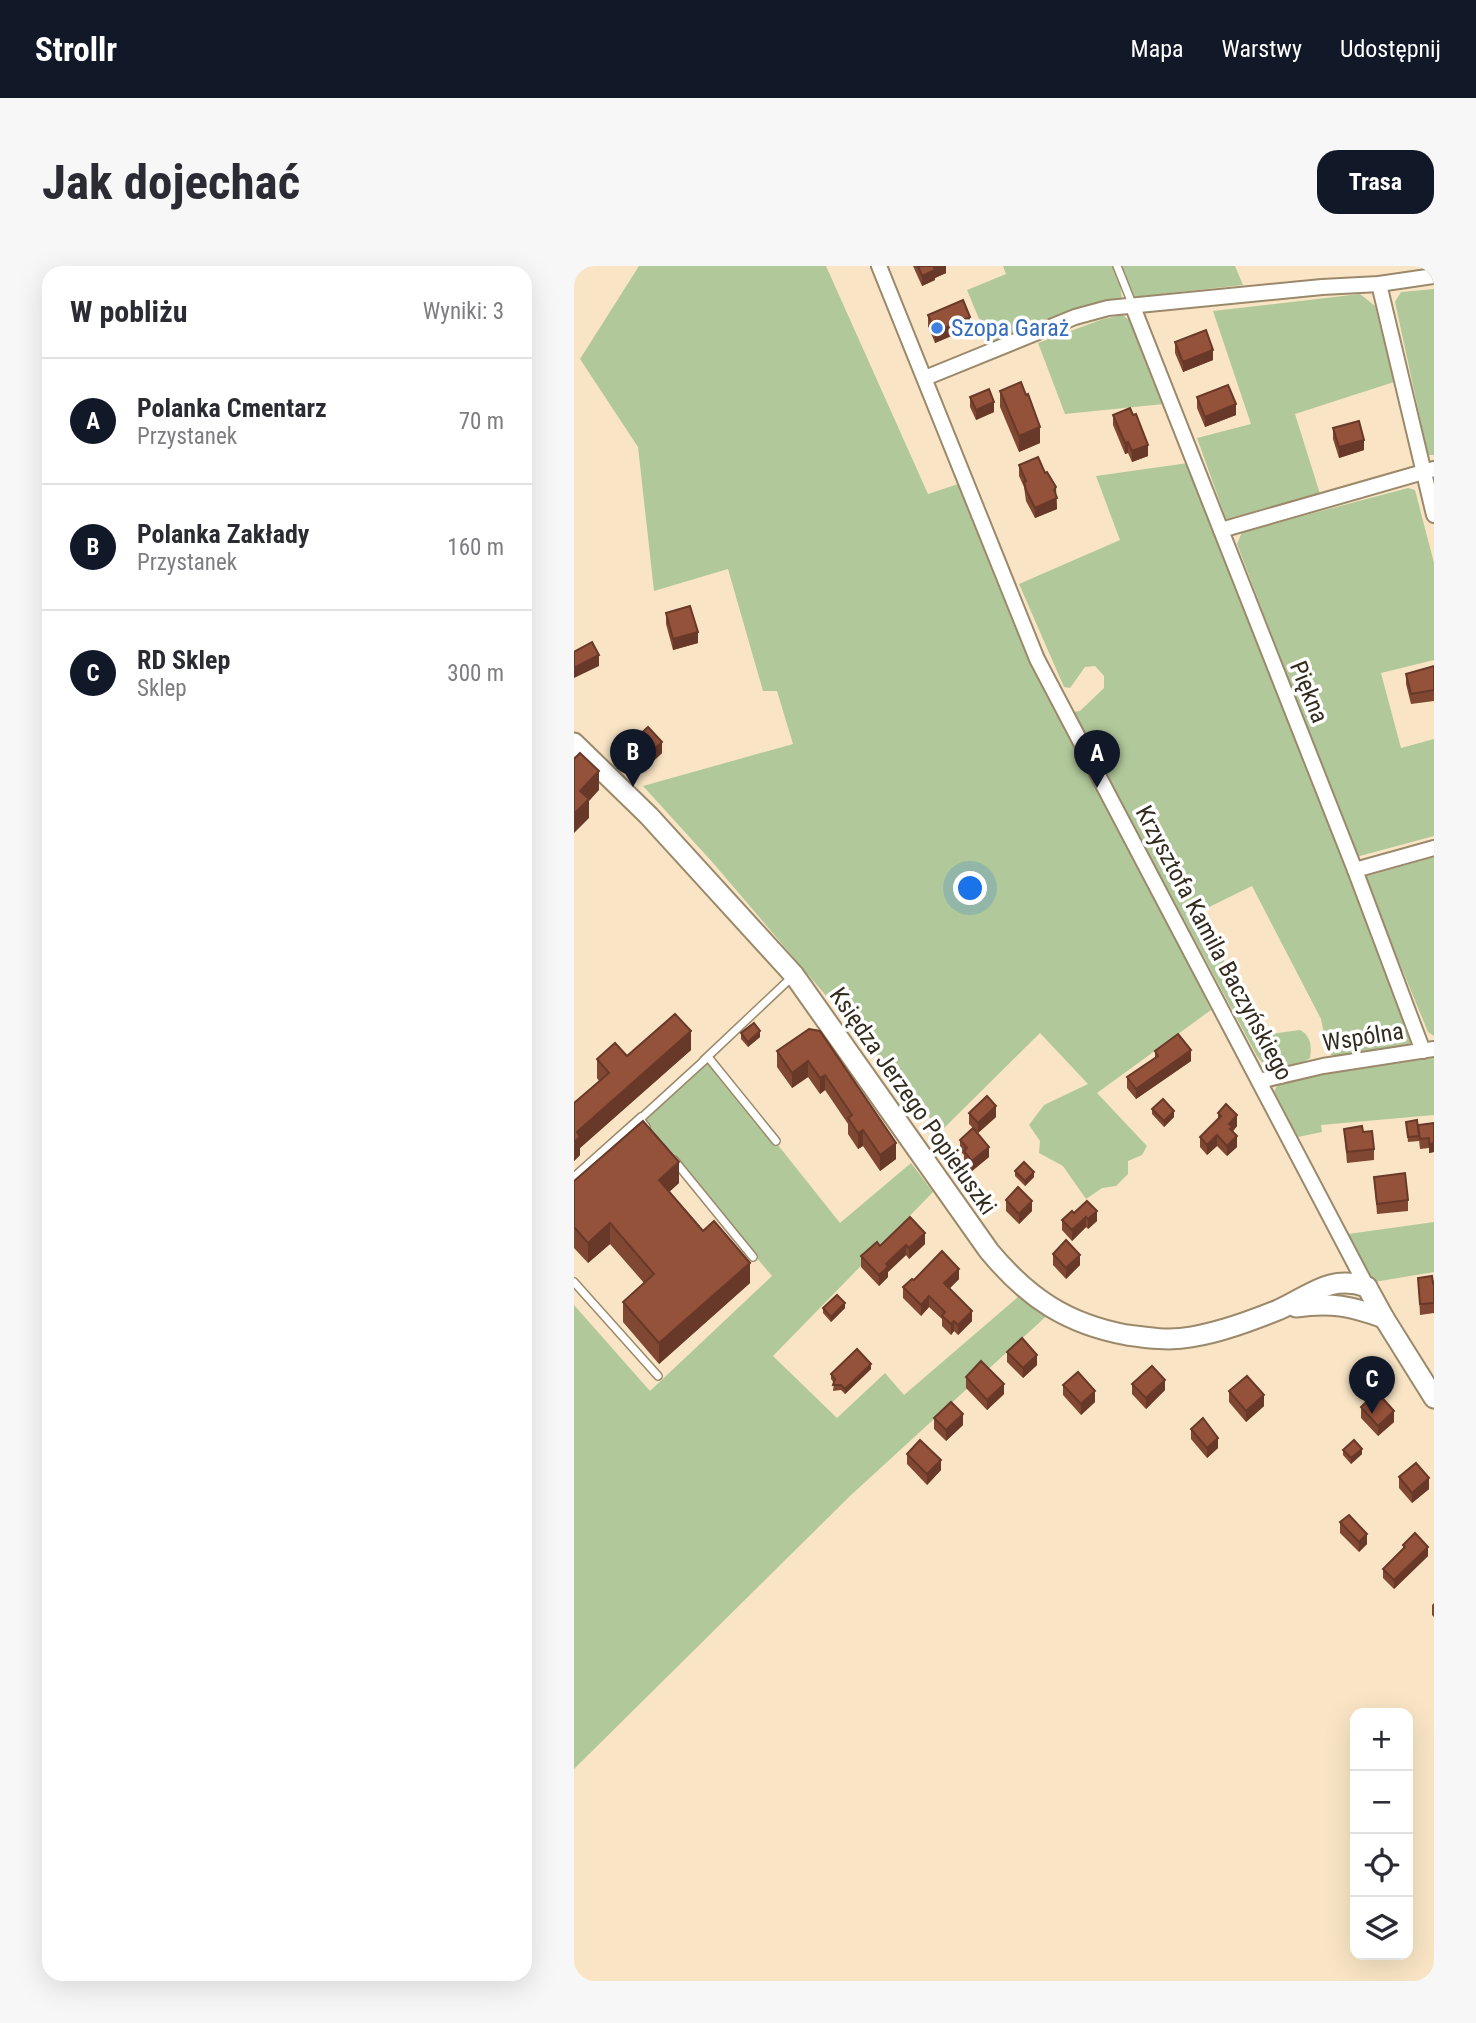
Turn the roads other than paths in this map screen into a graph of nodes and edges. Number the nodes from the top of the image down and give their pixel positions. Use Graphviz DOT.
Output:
graph roads {
  1 [pos="879,266"];
  2 [pos="1117,266"];
  3 [pos="1434,276"];
  4 [pos="1379,284"];
  5 [pos="1133,307"];
  6 [pos="925,378"];
  7 [pos="1428,470"];
  8 [pos="1434,515"];
  9 [pos="1221,530"];
  10 [pos="574,743"];
  11 [pos="1434,848"];
  12 [pos="1355,870"];
  13 [pos="794,975"];
  14 [pos="1429,1050"];
  15 [pos="708,1057"];
  16 [pos="1259,1081"];
  17 [pos="649,1130"];
  18 [pos="776,1141"];
  19 [pos="666,1151"];
  20 [pos="574,1177"];
  21 [pos="1349,1253"];
  22 [pos="753,1257"];
  23 [pos="574,1282"];
  24 [pos="1342,1282"];
  25 [pos="1367,1287"];
  26 [pos="1336,1304"];
  27 [pos="1281,1309"];
  28 [pos="1384,1318"];
  29 [pos="657,1376"];
  30 [pos="1434,1398"];
  1 -- 6 [label="street, Krzysztofa Kamila Baczyńskiego"];
  2 -- 5 [label="lane"];
  3 -- 4 [label="street"];
  4 -- 5 [label="street"];
  4 -- 7 [label="street"];
  5 -- 6 [label="street"];
  5 -- 9 [label="street, Piękna"];
  6 -- 16 [label="street, Krzysztofa Kamila Baczyńskiego"];
  7 -- 8 [label="street"];
  7 -- 9 [label="street"];
  9 -- 12 [label="street, Piękna"];
  10 -- 13 [label="street, Księdza Jerzego Popiełuszki"];
  11 -- 12 [label="street"];
  12 -- 14 [label="street, Piękna"];
  13 -- 15 [label="lane"];
  13 -- 27 [label="street, Księdza Jerzego Popiełuszki"];
  14 -- 16 [label="street, Wspólna"];
  15 -- 17 [label="lane"];
  15 -- 18 [label="lane"];
  15 -- 20 [label="lane"];
  16 -- 21 [label="street, Krzysztofa Kamila Baczyńskiego"];
  19 -- 22 [label="lane"];
  21 -- 24 [label="street"];
  21 -- 25 [label="street, Krzysztofa Kamila Baczyńskiego"];
  23 -- 29 [label="lane"];
  24 -- 25 [label="street"];
  24 -- 27 [label="street, Księdza Jerzego Popiełuszki"];
  25 -- 26 [label="street"];
  25 -- 28 [label="street, Krzysztofa Kamila Baczyńskiego"];
  26 -- 27 [label="street, Księdza Jerzego Popiełuszki"];
  26 -- 28 [label="street, Księdza Jerzego Popiełuszki"];
  28 -- 30 [label="street, Krzysztofa Kamila Baczyńskiego"];
}
